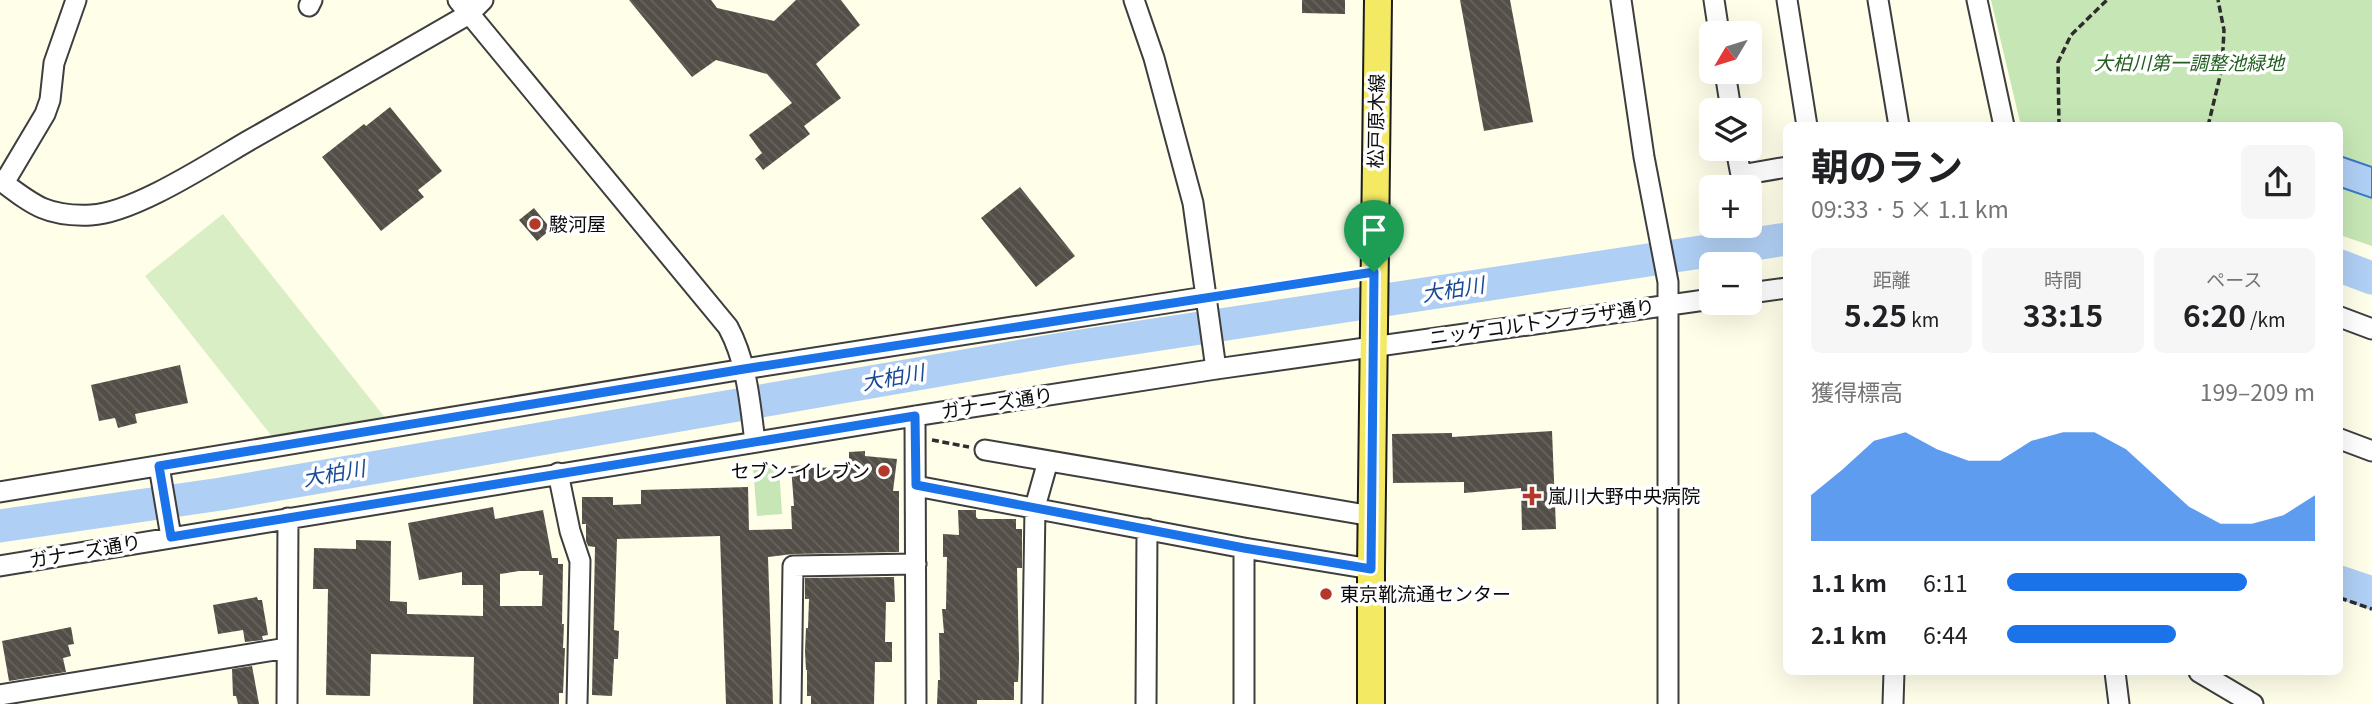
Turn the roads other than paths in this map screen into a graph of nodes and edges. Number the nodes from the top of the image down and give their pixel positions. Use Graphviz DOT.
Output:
graph roads {
  1 [pos="76,0"];
  2 [pos="1134,0"];
  3 [pos="1378,0"];
  4 [pos="1621,0"];
  5 [pos="1714,0"];
  6 [pos="1787,0"];
  7 [pos="1878,0"];
  8 [pos="1977,0"];
  9 [pos="470,5"];
  10 [pos="1717,21"];
  11 [pos="1806,122"];
  12 [pos="1898,122"];
  13 [pos="2003,122"];
  14 [pos="1738,161"];
  15 [pos="1783,168"];
  16 [pos="2,182"];
  17 [pos="1783,289"];
  18 [pos="1762,291"];
  19 [pos="1205,297"];
  20 [pos="1699,301"];
  21 [pos="1668,305"];
  22 [pos="2343,318"];
  23 [pos="2372,329"];
  24 [pos="1373,337"];
  25 [pos="744,369"];
  26 [pos="1216,369"];
  27 [pos="915,416"];
  28 [pos="2343,440"];
  29 [pos="755,442"];
  30 [pos="985,450"];
  31 [pos="2372,451"];
  32 [pos="1048,461"];
  33 [pos="159,466"];
  34 [pos="558,474"];
  35 [pos="916,485"];
  36 [pos="0,492"];
  37 [pos="1035,507"];
  38 [pos="1372,516"];
  39 [pos="288,518"];
  40 [pos="1147,529"];
  41 [pos="171,537"];
  42 [pos="1244,548"];
  43 [pos="916,564"];
  44 [pos="0,566"];
  45 [pos="1371,569"];
  46 [pos="288,648"];
  47 [pos="1894,675"];
  48 [pos="2115,675"];
  49 [pos="2204,675"];
  50 [pos="0,695"];
  51 [pos="2243,701"];
  52 [pos="287,704"];
  53 [pos="578,704"];
  54 [pos="791,704"];
  55 [pos="916,704"];
  56 [pos="1032,704"];
  57 [pos="1146,704"];
  58 [pos="1244,704"];
  59 [pos="1371,704"];
  60 [pos="1668,704"];
  61 [pos="1893,704"];
  62 [pos="2119,704"];
  1 -- 16 [label="street"];
  2 -- 19 [label="street"];
  3 -- 24 [label="main road, 松戸原木線"];
  4 -- 21 [label="street"];
  5 -- 10 [label="street"];
  6 -- 11 [label="street"];
  7 -- 12 [label="street"];
  8 -- 13 [label="street"];
  9 -- 16 [label="street"];
  9 -- 25 [label="street"];
  14 -- 15 [label="street"];
  17 -- 18 [label="street"];
  19 -- 25 [label="street"];
  19 -- 26 [label="street"];
  20 -- 21 [label="street, ニッケコルトンプラザ通り"];
  21 -- 24 [label="street, ニッケコルトンプラザ通り"];
  21 -- 60 [label="street"];
  22 -- 23 [label="street"];
  24 -- 26 [label="street, ガナーズ通り"];
  24 -- 38 [label="main road, 松戸原木線"];
  25 -- 29 [label="street"];
  25 -- 33 [label="street"];
  26 -- 27 [label="street, ガナーズ通り"];
  27 -- 29 [label="street, ガナーズ通り"];
  27 -- 35 [label="street"];
  28 -- 31 [label="street"];
  29 -- 34 [label="street, ガナーズ通り"];
  30 -- 32 [label="street"];
  32 -- 37 [label="street"];
  32 -- 38 [label="street"];
  33 -- 36 [label="street"];
  33 -- 41 [label="street"];
  34 -- 39 [label="street, ガナーズ通り"];
  34 -- 53 [label="street"];
  35 -- 37 [label="street"];
  35 -- 43 [label="street"];
  37 -- 40 [label="street"];
  37 -- 56 [label="street"];
  38 -- 45 [label="main road, 松戸原木線"];
  39 -- 41 [label="street, ガナーズ通り"];
  39 -- 46 [label="street"];
  40 -- 42 [label="street"];
  40 -- 57 [label="street"];
  41 -- 44 [label="street, ガナーズ通り"];
  42 -- 45 [label="street"];
  42 -- 58 [label="street"];
  43 -- 54 [label="street"];
  43 -- 55 [label="street"];
  45 -- 59 [label="main road, 松戸原木線"];
  46 -- 50 [label="street"];
  46 -- 52 [label="street"];
  47 -- 61 [label="street"];
  48 -- 62 [label="street"];
  49 -- 51 [label="street"];
}
